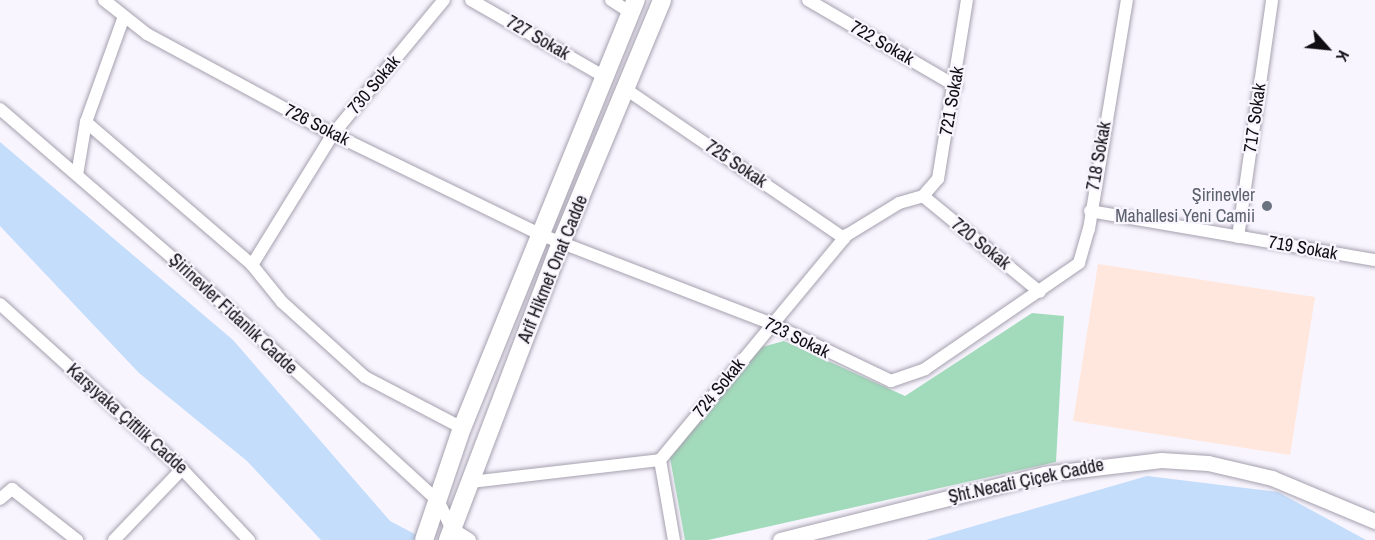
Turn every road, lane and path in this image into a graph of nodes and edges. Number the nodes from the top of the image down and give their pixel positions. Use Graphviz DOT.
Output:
graph roads {
  1 [pos="104,0"];
  2 [pos="444,0"];
  3 [pos="471,0"];
  4 [pos="610,0"];
  5 [pos="662,0"];
  6 [pos="808,0"];
  7 [pos="967,0"];
  8 [pos="1127,0"];
  9 [pos="1272,0"];
  10 [pos="824,4"];
  11 [pos="633,7"];
  12 [pos="123,18"];
  13 [pos="605,77"];
  14 [pos="956,86"];
  15 [pos="627,90"];
  16 [pos="0,109"];
  17 [pos="86,122"];
  18 [pos="333,134"];
  19 [pos="77,175"];
  20 [pos="922,196"];
  21 [pos="1090,211"];
  22 [pos="539,234"];
  23 [pos="1238,237"];
  24 [pos="844,238"];
  25 [pos="561,243"];
  26 [pos="1375,260"];
  27 [pos="252,265"];
  28 [pos="1040,292"];
  29 [pos="0,304"];
  30 [pos="772,324"];
  31 [pos="462,429"];
  32 [pos="660,460"];
  33 [pos="182,469"];
  34 [pos="470,482"];
  35 [pos="0,499"];
  36 [pos="439,502"];
  37 [pos="1375,521"];
  38 [pos="450,535"];
  39 [pos="426,537"];
  40 [pos="118,539"];
  41 [pos="77,540"];
  42 [pos="249,540"];
  43 [pos="468,540"];
  44 [pos="674,540"];
  45 [pos="780,540"];
  1 -- 12 [label="street, 726 Sokak"];
  2 -- 18 [label="street, 730 Sokak"];
  3 -- 13 [label="street, 727 Sokak"];
  4 -- 11 [label="street"];
  5 -- 15 [label="main road, Arif Hikmet Onat Cadde"];
  6 -- 10 [label="street, 722 Sokak"];
  7 -- 14 [label="street, 721 Sokak"];
  8 -- 21 [label="street, 718 Sokak"];
  9 -- 23 [label="street, 717 Sokak"];
  10 -- 14 [label="street, 722 Sokak"];
  11 -- 13 [label="main road, Arif Hikmet Onat Cadde"];
  12 -- 17 [label="street"];
  12 -- 18 [label="street, 726 Sokak"];
  13 -- 22 [label="main road, Arif Hikmet Onat Cadde"];
  14 -- 20 [label="street, 721 Sokak"];
  15 -- 24 [label="street, 725 Sokak"];
  15 -- 25 [label="main road, Arif Hikmet Onat Cadde"];
  16 -- 19 [label="street, Şirinevler Fidanlık Cadde"];
  17 -- 19 [label="street"];
  17 -- 27 [label="street"];
  18 -- 22 [label="street, 726 Sokak"];
  18 -- 27 [label="street, 730 Sokak"];
  19 -- 36 [label="street, Şirinevler Fidanlık Cadde"];
  20 -- 24 [label="street, 724 Sokak"];
  20 -- 28 [label="street, 720 Sokak"];
  21 -- 23 [label="street, 719 Sokak"];
  21 -- 28 [label="street, 718 Sokak"];
  22 -- 25 [label="street, 723 Sokak"];
  22 -- 31 [label="main road, Arif Hikmet Onat Cadde"];
  23 -- 26 [label="street, 719 Sokak"];
  24 -- 30 [label="street, 724 Sokak"];
  25 -- 30 [label="street, 723 Sokak"];
  25 -- 34 [label="main road, Arif Hikmet Onat Cadde"];
  27 -- 31 [label="street"];
  28 -- 30 [label="street, 723 Sokak"];
  29 -- 33 [label="street, Karşıyaka Çiftlik Cadde"];
  30 -- 32 [label="street, 724 Sokak"];
  31 -- 36 [label="main road, Arif Hikmet Onat Cadde"];
  32 -- 34 [label="street"];
  32 -- 44 [label="street"];
  33 -- 40 [label="street"];
  33 -- 42 [label="street, Karşıyaka Çiftlik Cadde"];
  34 -- 38 [label="main road, Arif Hikmet Onat Cadde"];
  35 -- 41 [label="street"];
  36 -- 38 [label="street, Şirinevler Fidanlık Cadde"];
  36 -- 39 [label="main road, Arif Hikmet Onat Cadde"];
  37 -- 45 [label="street, Şht.Necati Çiçek Cadde"];
  38 -- 43 [label="street"];
}
